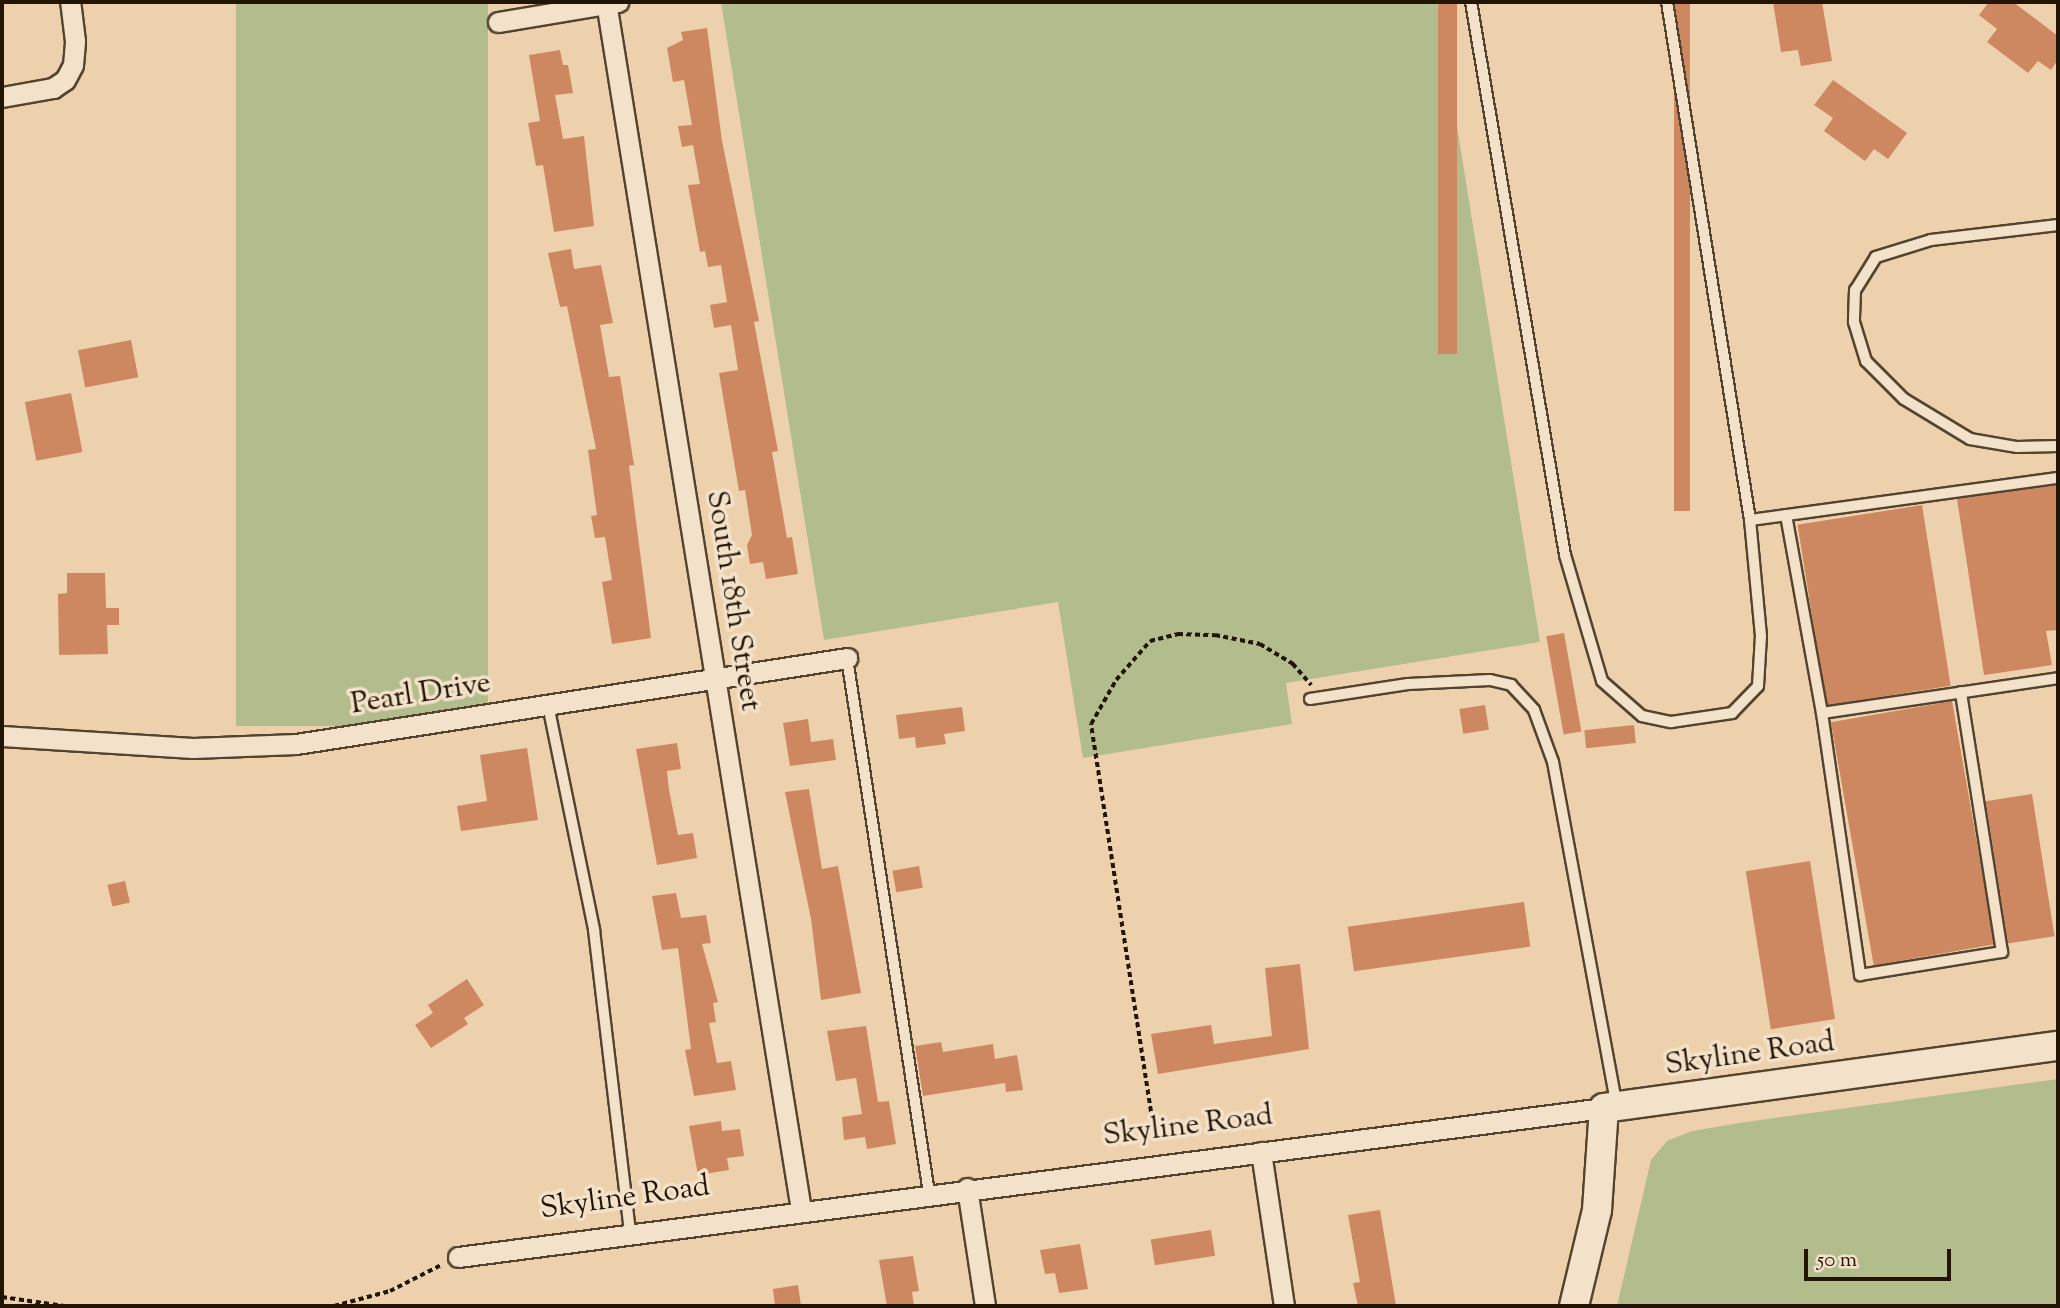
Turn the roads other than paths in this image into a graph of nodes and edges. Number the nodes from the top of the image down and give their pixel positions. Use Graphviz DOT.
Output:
graph roads {
  1 [pos="70,2"];
  2 [pos="610,2"];
  3 [pos="1471,2"];
  4 [pos="1667,2"];
  5 [pos="498,22"];
  6 [pos="2,97"];
  7 [pos="2058,225"];
  8 [pos="2058,446"];
  9 [pos="2058,478"];
  10 [pos="1786,515"];
  11 [pos="1750,520"];
  12 [pos="847,659"];
  13 [pos="2058,678"];
  14 [pos="714,679"];
  15 [pos="1961,692"];
  16 [pos="1310,699"];
  17 [pos="548,705"];
  18 [pos="1822,713"];
  19 [pos="2,736"];
  20 [pos="2058,1045"];
  21 [pos="1611,1108"];
  22 [pos="1261,1152"];
  23 [pos="967,1188"];
  24 [pos="929,1193"];
  25 [pos="801,1210"];
  26 [pos="630,1231"];
  27 [pos="458,1257"];
  28 [pos="985,1305"];
  29 [pos="1284,1306"];
  30 [pos="1574,1306"];
  1 -- 6 [label="street"];
  2 -- 5 [label="street"];
  2 -- 14 [label="street, South 18th Street"];
  3 -- 11 [label="lane"];
  4 -- 11 [label="lane"];
  7 -- 8 [label="lane"];
  9 -- 10 [label="lane"];
  10 -- 11 [label="lane"];
  10 -- 18 [label="lane"];
  12 -- 14 [label="street, Pearl Drive"];
  12 -- 24 [label="lane"];
  13 -- 15 [label="lane"];
  14 -- 17 [label="street, Pearl Drive"];
  14 -- 25 [label="street, South 18th Street"];
  15 -- 18 [label="lane"];
  15 -- 18 [label="lane"];
  16 -- 21 [label="lane"];
  17 -- 19 [label="street, Pearl Drive"];
  17 -- 26 [label="lane"];
  20 -- 21 [label="main road, Skyline Road"];
  21 -- 22 [label="street, Skyline Road"];
  21 -- 30 [label="main road"];
  22 -- 23 [label="street, Skyline Road"];
  22 -- 29 [label="street"];
  23 -- 24 [label="street, Skyline Road"];
  23 -- 28 [label="street"];
  24 -- 25 [label="street, Skyline Road"];
  25 -- 26 [label="street, Skyline Road"];
  26 -- 27 [label="street, Skyline Road"];
}
